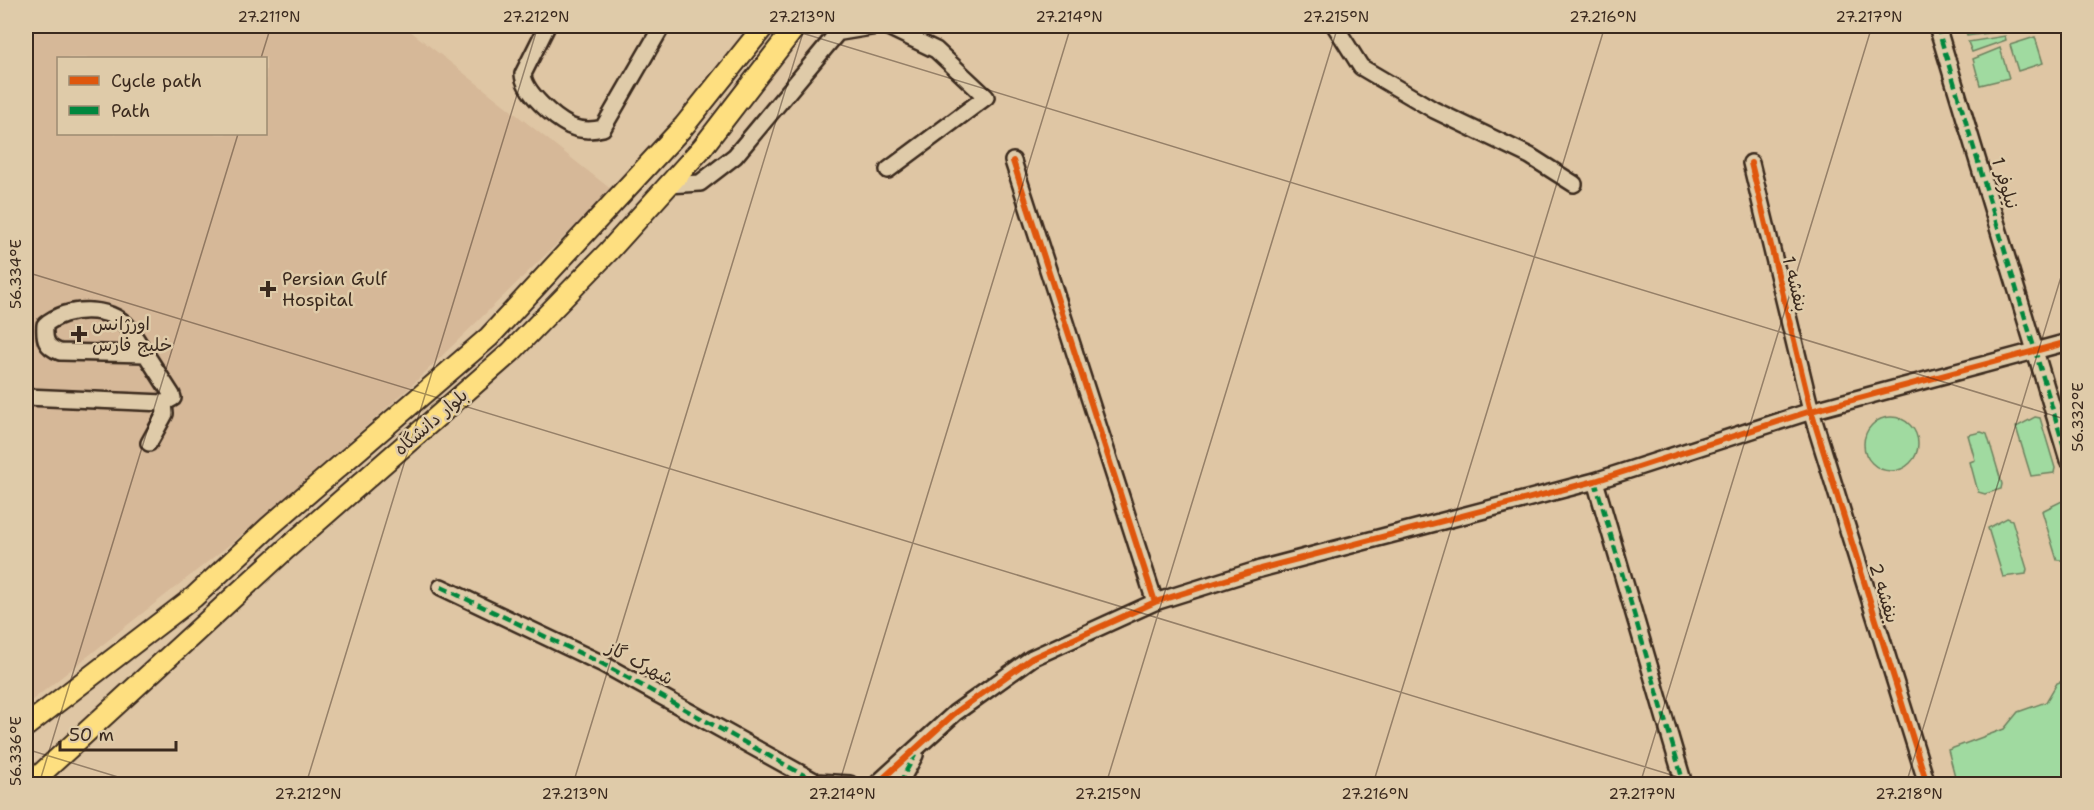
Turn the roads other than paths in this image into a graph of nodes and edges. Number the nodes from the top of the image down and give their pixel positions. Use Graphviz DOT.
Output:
graph roads {
  1 [pos="547,26"];
  2 [pos="662,26"];
  3 [pos="764,26"];
  4 [pos="796,26"];
  5 [pos="877,26"];
  6 [pos="886,26"];
  7 [pos="1335,26"];
  8 [pos="1937,26"];
  9 [pos="842,29"];
  10 [pos="1013,161"];
  11 [pos="1751,163"];
  12 [pos="888,170"];
  13 [pos="1574,184"];
  14 [pos="668,185"];
  15 [pos="2068,342"];
  16 [pos="2037,351"];
  17 [pos="146,354"];
  18 [pos="26,397"];
  19 [pos="164,403"];
  20 [pos="1811,411"];
  21 [pos="148,443"];
  22 [pos="2068,460"];
  23 [pos="1595,481"];
  24 [pos="270,526"];
  25 [pos="286,549"];
  26 [pos="441,587"];
  27 [pos="1155,602"];
  28 [pos="26,726"];
  29 [pos="78,741"];
  30 [pos="919,747"];
  31 [pos="26,772"];
  32 [pos="42,777"];
  33 [pos="818,783"];
  34 [pos="30,784"];
  35 [pos="850,784"];
  36 [pos="878,784"];
  37 [pos="899,784"];
  38 [pos="1684,784"];
  39 [pos="1927,784"];
  1 -- 2 [label="street"];
  3 -- 24 [label="main road, بلوار دانشگاه"];
  4 -- 14 [label="main road, بلوار دانشگاه"];
  5 -- 9 [label="street"];
  6 -- 12 [label="street"];
  7 -- 13 [label="street"];
  8 -- 16 [label="street, نیلوفر 1"];
  9 -- 14 [label="street"];
  10 -- 27 [label="street"];
  11 -- 20 [label="street, بنفشه 1"];
  14 -- 25 [label="main road, بلوار دانشگاه"];
  15 -- 16 [label="street"];
  16 -- 20 [label="street"];
  16 -- 22 [label="street, نیلوفر 1"];
  17 -- 17 [label="street"];
  17 -- 19 [label="street"];
  18 -- 19 [label="street"];
  19 -- 21 [label="street"];
  20 -- 23 [label="street"];
  20 -- 39 [label="street, بنفشه 2"];
  23 -- 27 [label="street"];
  23 -- 38 [label="street"];
  24 -- 25 [label="main road"];
  24 -- 28 [label="main road, بلوار دانشگاه"];
  25 -- 29 [label="main road, بلوار دانشگاه"];
  26 -- 33 [label="street, شهرک گاز"];
  27 -- 30 [label="street"];
  29 -- 31 [label="main road"];
  29 -- 32 [label="main road, بلوار دانشگاه"];
  30 -- 36 [label="street"];
  30 -- 37 [label="street"];
  32 -- 34 [label="main road, بلوار دانشگاه"];
  33 -- 35 [label="street"];
}
